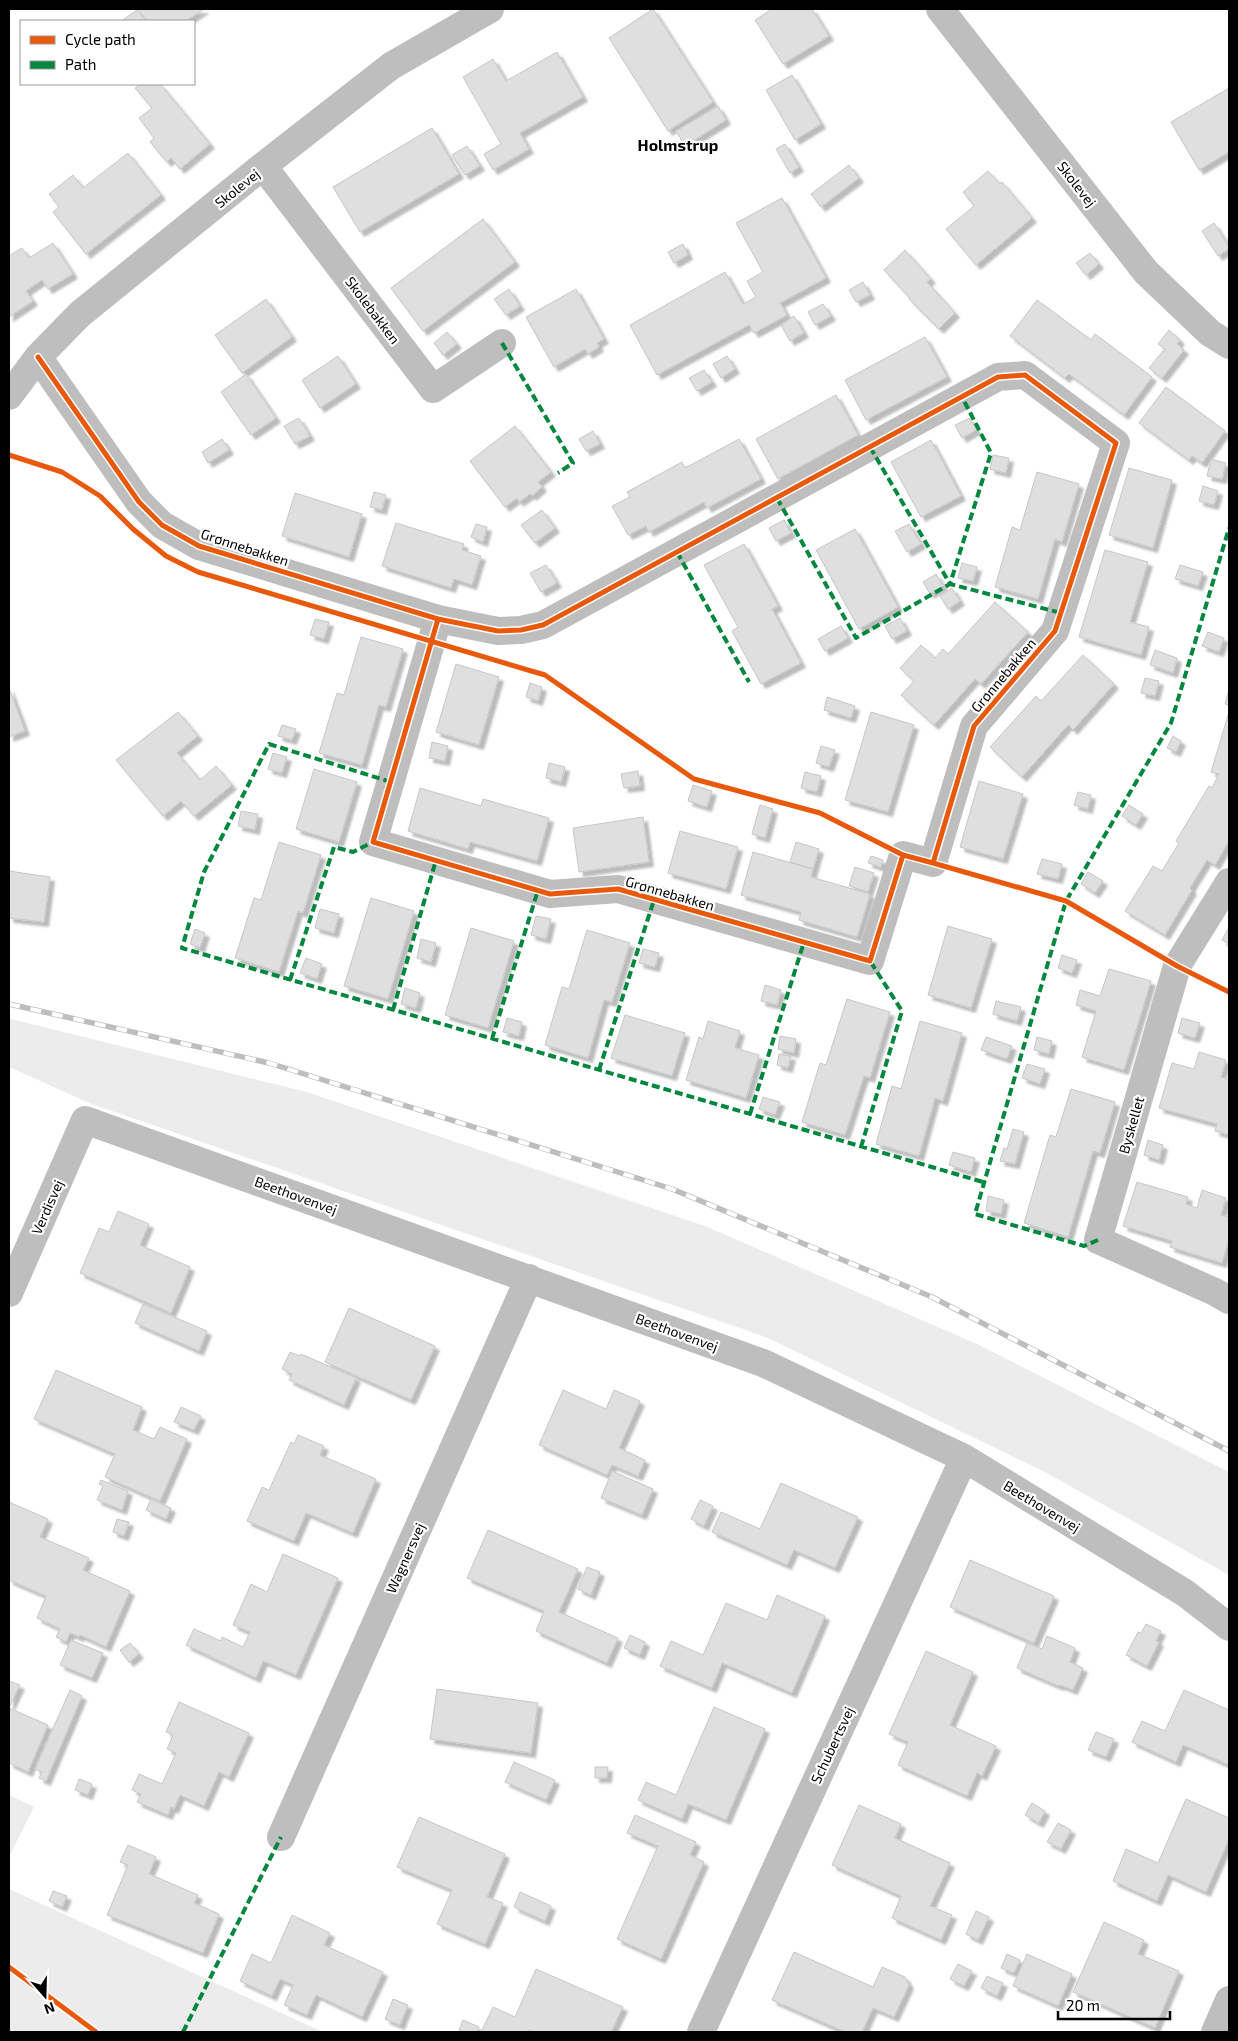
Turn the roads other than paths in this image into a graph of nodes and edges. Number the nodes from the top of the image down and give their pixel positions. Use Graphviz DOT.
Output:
graph roads {
  1 [pos="490,9"];
  2 [pos="940,9"];
  3 [pos="264,166"];
  4 [pos="502,343"];
  5 [pos="1229,345"];
  6 [pos="38,357"];
  7 [pos="9,396"];
  8 [pos="438,619"];
  9 [pos="1229,882"];
  10 [pos="85,1120"];
  11 [pos="529,1278"];
  12 [pos="9,1293"];
  13 [pos="1229,1300"];
  14 [pos="964,1458"];
  15 [pos="1229,1627"];
  16 [pos="281,1837"];
  17 [pos="1229,2000"];
  18 [pos="701,2032"];
  19 [pos="1215,2032"];
  1 -- 3 [label="street, Skolevej"];
  2 -- 5 [label="street, Skolevej"];
  3 -- 4 [label="street, Skolebakken"];
  3 -- 6 [label="street, Skolevej"];
  6 -- 7 [label="street, Skolevej"];
  6 -- 8 [label="street, Grønnebakken"];
  8 -- 8 [label="street, Grønnebakken"];
  9 -- 13 [label="street, Byskellet"];
  10 -- 11 [label="street, Beethovenvej"];
  10 -- 12 [label="street, Verdisvej"];
  11 -- 14 [label="street, Beethovenvej"];
  11 -- 16 [label="street, Wagnersvej"];
  14 -- 15 [label="street, Beethovenvej"];
  14 -- 18 [label="street, Schubertsvej"];
  17 -- 19 [label="street"];
}
